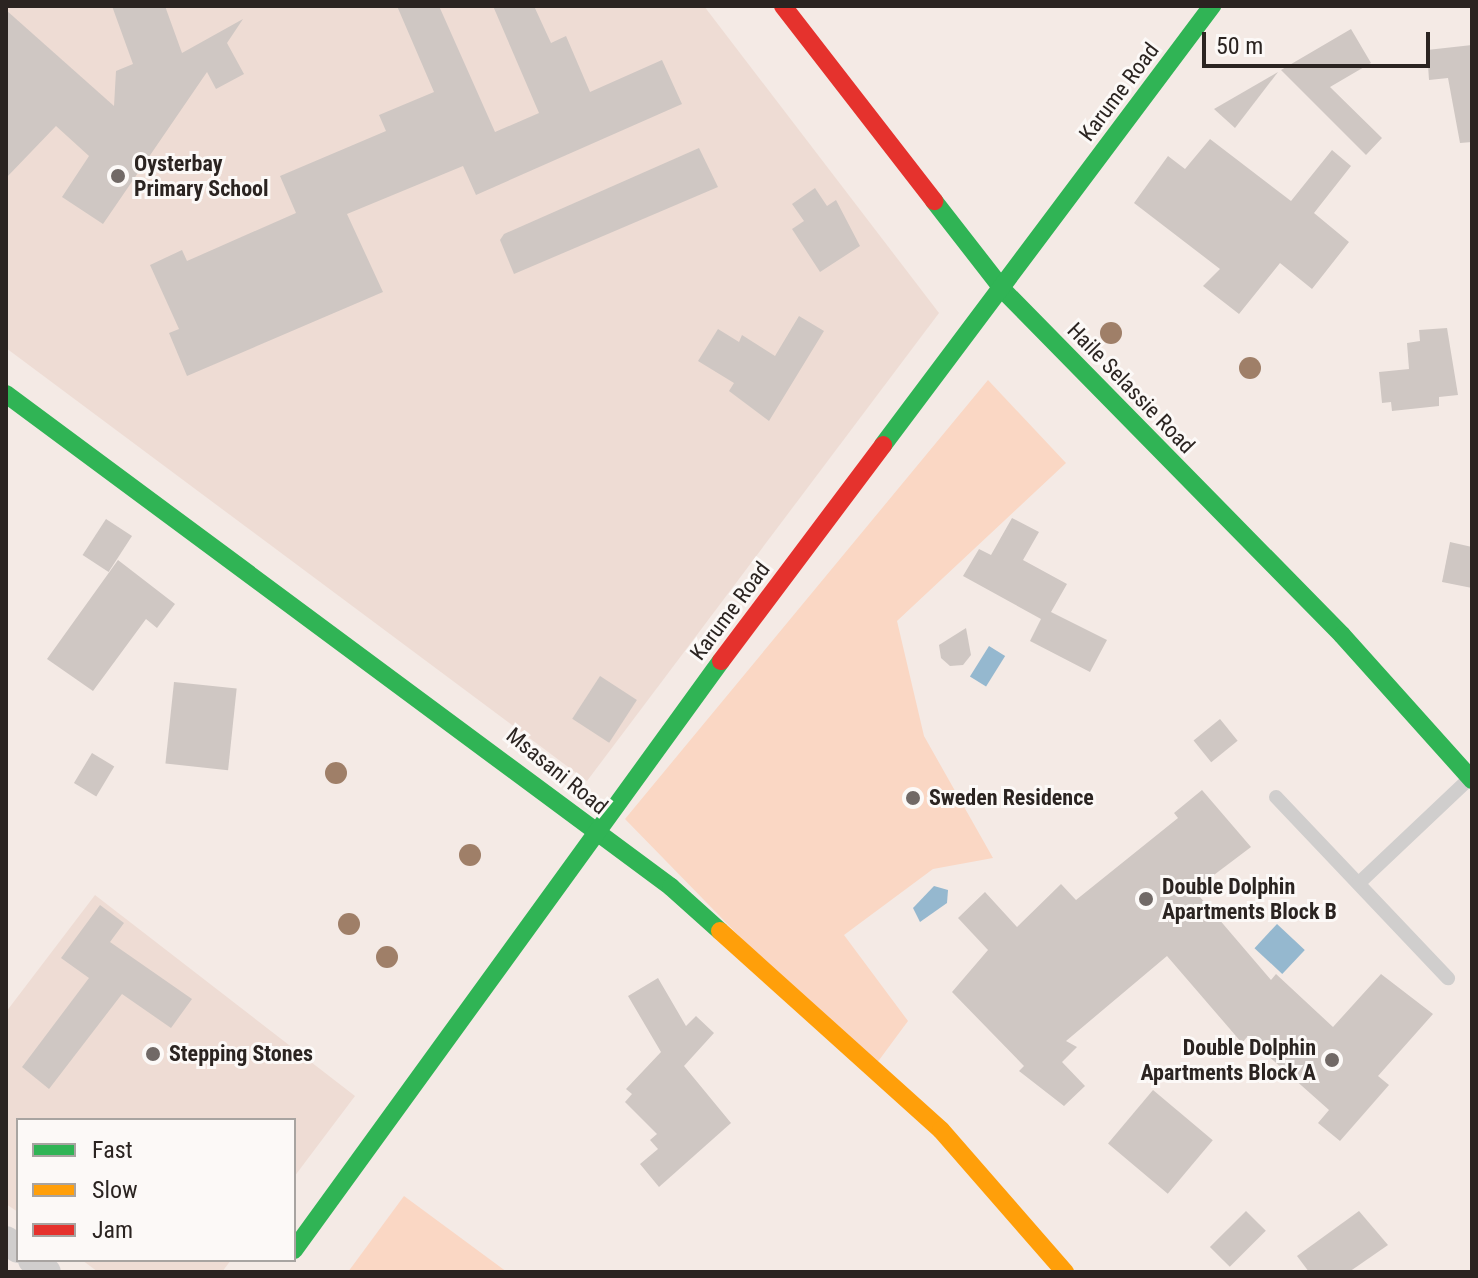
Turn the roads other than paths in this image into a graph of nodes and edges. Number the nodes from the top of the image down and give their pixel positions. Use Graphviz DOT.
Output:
graph roads {
  1 [pos="783,6"];
  2 [pos="1212,6"];
  3 [pos="1004,291"];
  4 [pos="6,394"];
  5 [pos="1471,779"];
  6 [pos="1276,797"];
  7 [pos="593,832"];
  8 [pos="1359,883"];
  9 [pos="1448,978"];
  10 [pos="296,1247"];
  11 [pos="1065,1272"];
  1 -- 3 [label="street, Haile Selassie Road"];
  2 -- 3 [label="street, Karume Road"];
  3 -- 5 [label="street, Haile Selassie Road"];
  3 -- 7 [label="street, Karume Road"];
  4 -- 7 [label="street, Msasani Road"];
  5 -- 8 [label="lane"];
  6 -- 8 [label="lane"];
  7 -- 10 [label="street, Karume Road"];
  7 -- 11 [label="street, Msasani Road"];
  8 -- 9 [label="lane"];
}
